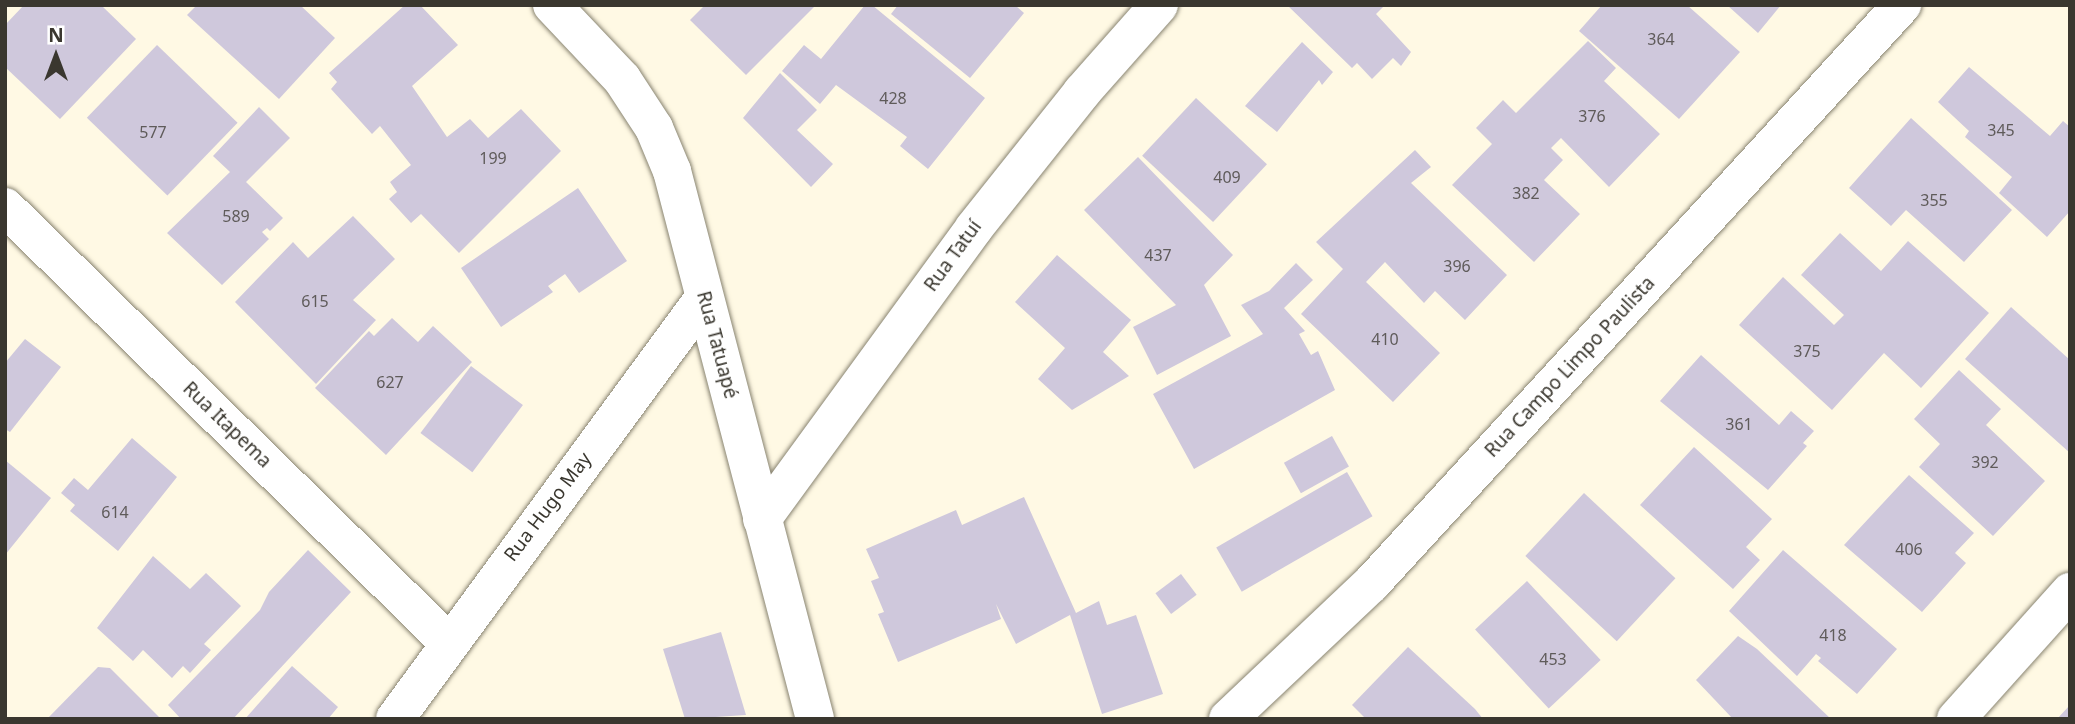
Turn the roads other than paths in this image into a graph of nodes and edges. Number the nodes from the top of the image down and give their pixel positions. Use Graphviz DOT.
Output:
graph roads {
  1 [pos="552,5"];
  2 [pos="1159,5"];
  3 [pos="1902,5"];
  4 [pos="5,207"];
  5 [pos="704,298"];
  6 [pos="762,519"];
  7 [pos="2070,592"];
  8 [pos="448,642"];
  9 [pos="395,719"];
  10 [pos="814,719"];
  11 [pos="1228,719"];
  12 [pos="1956,719"];
  1 -- 5 [label="street, Rua Tatuapé"];
  2 -- 6 [label="street, Rua Tatuí"];
  3 -- 11 [label="street, Rua Campo Limpo Paulista"];
  4 -- 8 [label="street, Rua Itapema"];
  5 -- 6 [label="street, Rua Tatuapé"];
  5 -- 8 [label="street, Rua Hugo May"];
  6 -- 10 [label="street, Rua Tatuapé"];
  7 -- 12 [label="street"];
  8 -- 9 [label="street, Rua Hugo May"];
}
